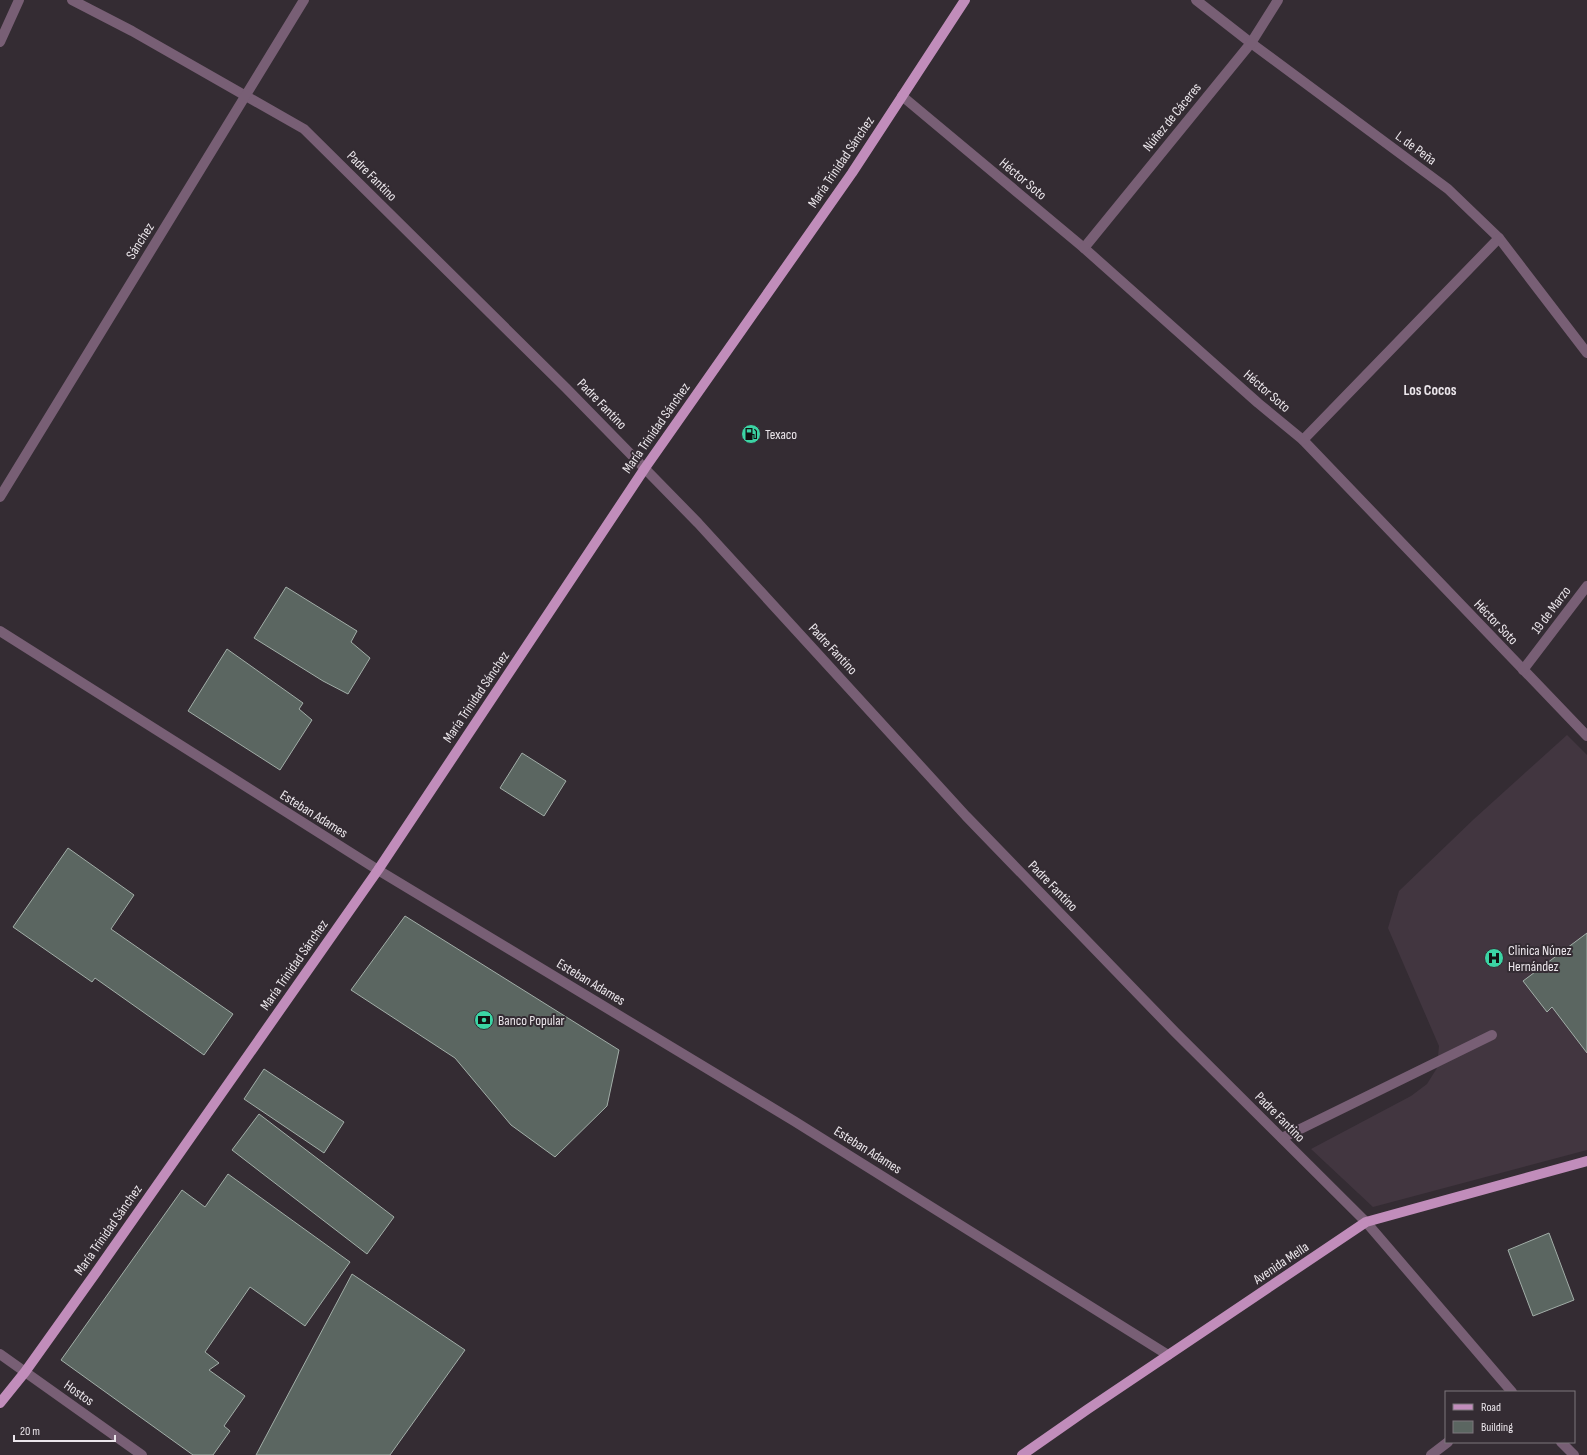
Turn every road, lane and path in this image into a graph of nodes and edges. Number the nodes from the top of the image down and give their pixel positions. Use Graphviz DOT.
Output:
graph roads {
  1 [pos="19,0"];
  2 [pos="72,0"];
  3 [pos="304,0"];
  4 [pos="965,0"];
  5 [pos="1196,0"];
  6 [pos="1278,0"];
  7 [pos="0,42"];
  8 [pos="1250,43"];
  9 [pos="247,95"];
  10 [pos="902,96"];
  11 [pos="1499,238"];
  12 [pos="1084,248"];
  13 [pos="1587,353"];
  14 [pos="1303,440"];
  15 [pos="645,468"];
  16 [pos="0,497"];
  17 [pos="1587,586"];
  18 [pos="0,631"];
  19 [pos="1523,670"];
  20 [pos="1587,736"];
  21 [pos="378,870"];
  22 [pos="1492,1035"];
  23 [pos="1282,1138"];
  24 [pos="1587,1161"];
  25 [pos="1366,1222"];
  26 [pos="0,1354"];
  27 [pos="1168,1356"];
  28 [pos="25,1372"];
  29 [pos="1510,1391"];
  30 [pos="0,1403"];
  31 [pos="1447,1443"];
  32 [pos="1562,1443"];
  33 [pos="142,1455"];
  34 [pos="1022,1455"];
  35 [pos="1431,1455"];
  36 [pos="1574,1455"];
  1 -- 7 [label="street"];
  2 -- 9 [label="street, Padre Fantino"];
  3 -- 9 [label="street, Sánchez"];
  4 -- 10 [label="main road, María Trinidad Sánchez"];
  5 -- 8 [label="street, L. de Peña"];
  6 -- 8 [label="street, Núñez de Cáceres"];
  8 -- 11 [label="street, L. de Peña"];
  8 -- 12 [label="street, Núñez de Cáceres"];
  9 -- 15 [label="street, Padre Fantino"];
  9 -- 16 [label="street, Sánchez"];
  10 -- 12 [label="street, Héctor Soto"];
  10 -- 15 [label="main road, María Trinidad Sánchez"];
  11 -- 13 [label="street, L. de Peña"];
  11 -- 14 [label="street"];
  12 -- 14 [label="street, Héctor Soto"];
  14 -- 19 [label="street, Héctor Soto"];
  15 -- 21 [label="main road, María Trinidad Sánchez"];
  15 -- 23 [label="street, Padre Fantino"];
  17 -- 19 [label="street, 19 de Marzo"];
  18 -- 21 [label="street, Esteban Adames"];
  19 -- 20 [label="street, Héctor Soto"];
  21 -- 27 [label="street, Esteban Adames"];
  21 -- 28 [label="main road, María Trinidad Sánchez"];
  22 -- 23 [label="street"];
  23 -- 25 [label="street, Padre Fantino"];
  24 -- 25 [label="main road, Avenida Mella"];
  25 -- 27 [label="main road, Avenida Mella"];
  25 -- 29 [label="street, Padre Fantino"];
  26 -- 28 [label="street, Hostos"];
  27 -- 34 [label="main road, Avenida Mella"];
  28 -- 30 [label="main road, María Trinidad Sánchez"];
  28 -- 33 [label="street, Hostos"];
  31 -- 35 [label="street"];
  32 -- 36 [label="street"];
}
